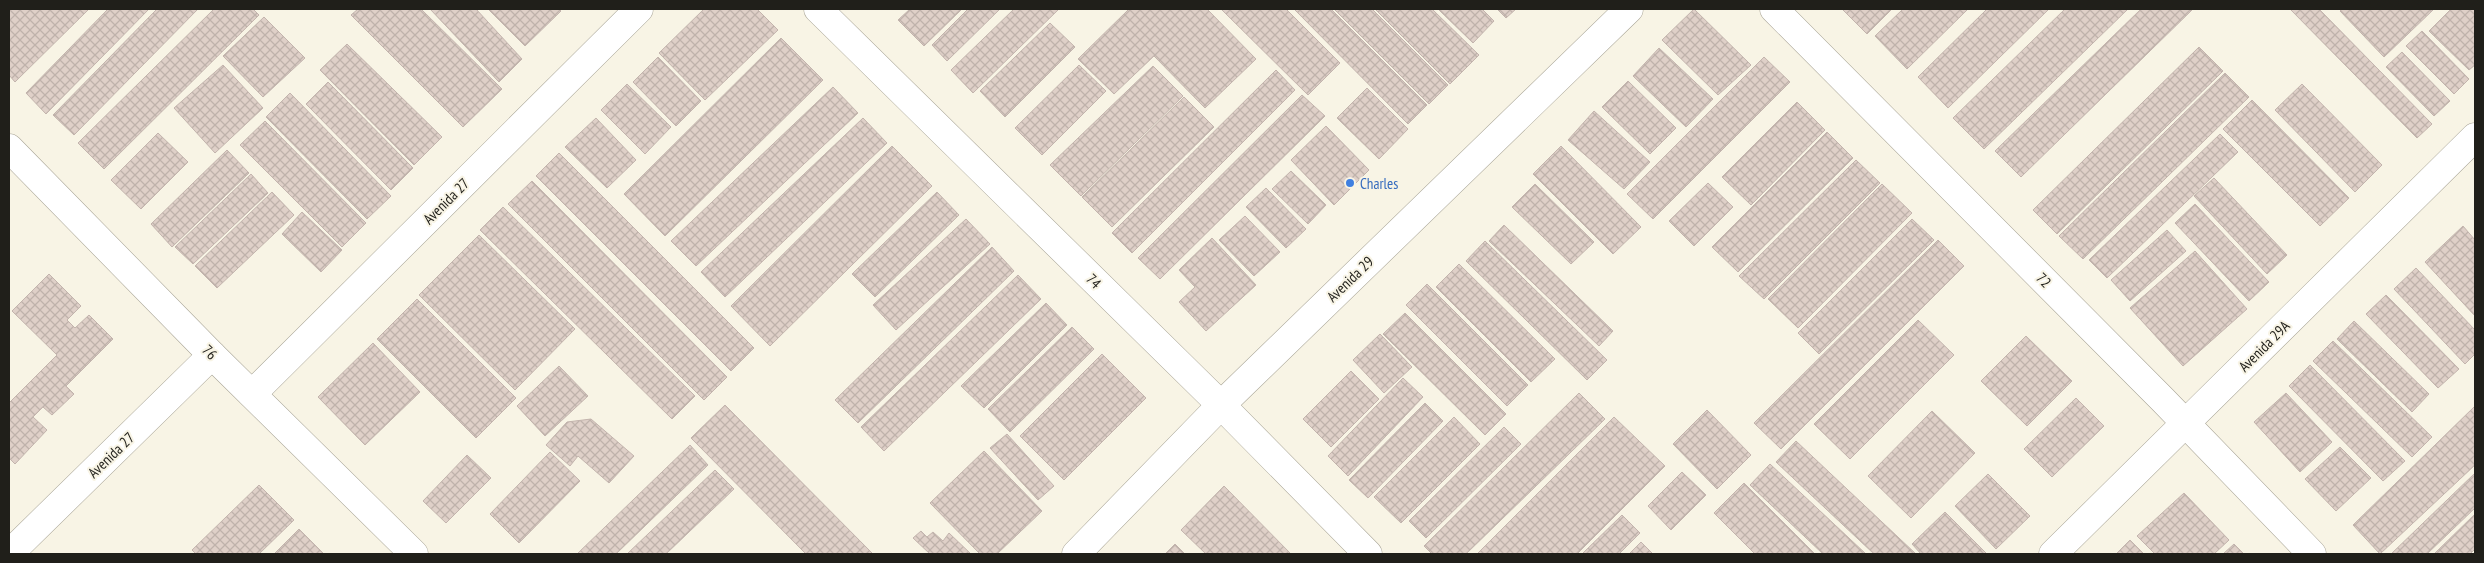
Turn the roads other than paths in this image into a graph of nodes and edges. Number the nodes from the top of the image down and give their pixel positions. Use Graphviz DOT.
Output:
graph roads {
  1 [pos="639,9"];
  2 [pos="818,9"];
  3 [pos="1629,9"];
  4 [pos="1774,9"];
  5 [pos="2475,137"];
  6 [pos="9,148"];
  7 [pos="212,355"];
  8 [pos="252,394"];
  9 [pos="1221,405"];
  10 [pos="2186,423"];
  11 [pos="9,554"];
  12 [pos="414,554"];
  13 [pos="1076,554"];
  14 [pos="1368,554"];
  15 [pos="2053,554"];
  16 [pos="2312,554"];
  1 -- 8 [label="street, Avenida 27"];
  2 -- 9 [label="street, 74"];
  3 -- 9 [label="street, Avenida 29"];
  4 -- 10 [label="street, 72"];
  5 -- 10 [label="street, Avenida 29A"];
  6 -- 7 [label="street, 76"];
  7 -- 8 [label="street, 76"];
  7 -- 11 [label="street, Avenida 27"];
  8 -- 12 [label="street, 76"];
  9 -- 13 [label="street, Avenida 29"];
  9 -- 14 [label="street, 74"];
  10 -- 15 [label="street, Avenida 29A"];
  10 -- 16 [label="street, 72"];
}
